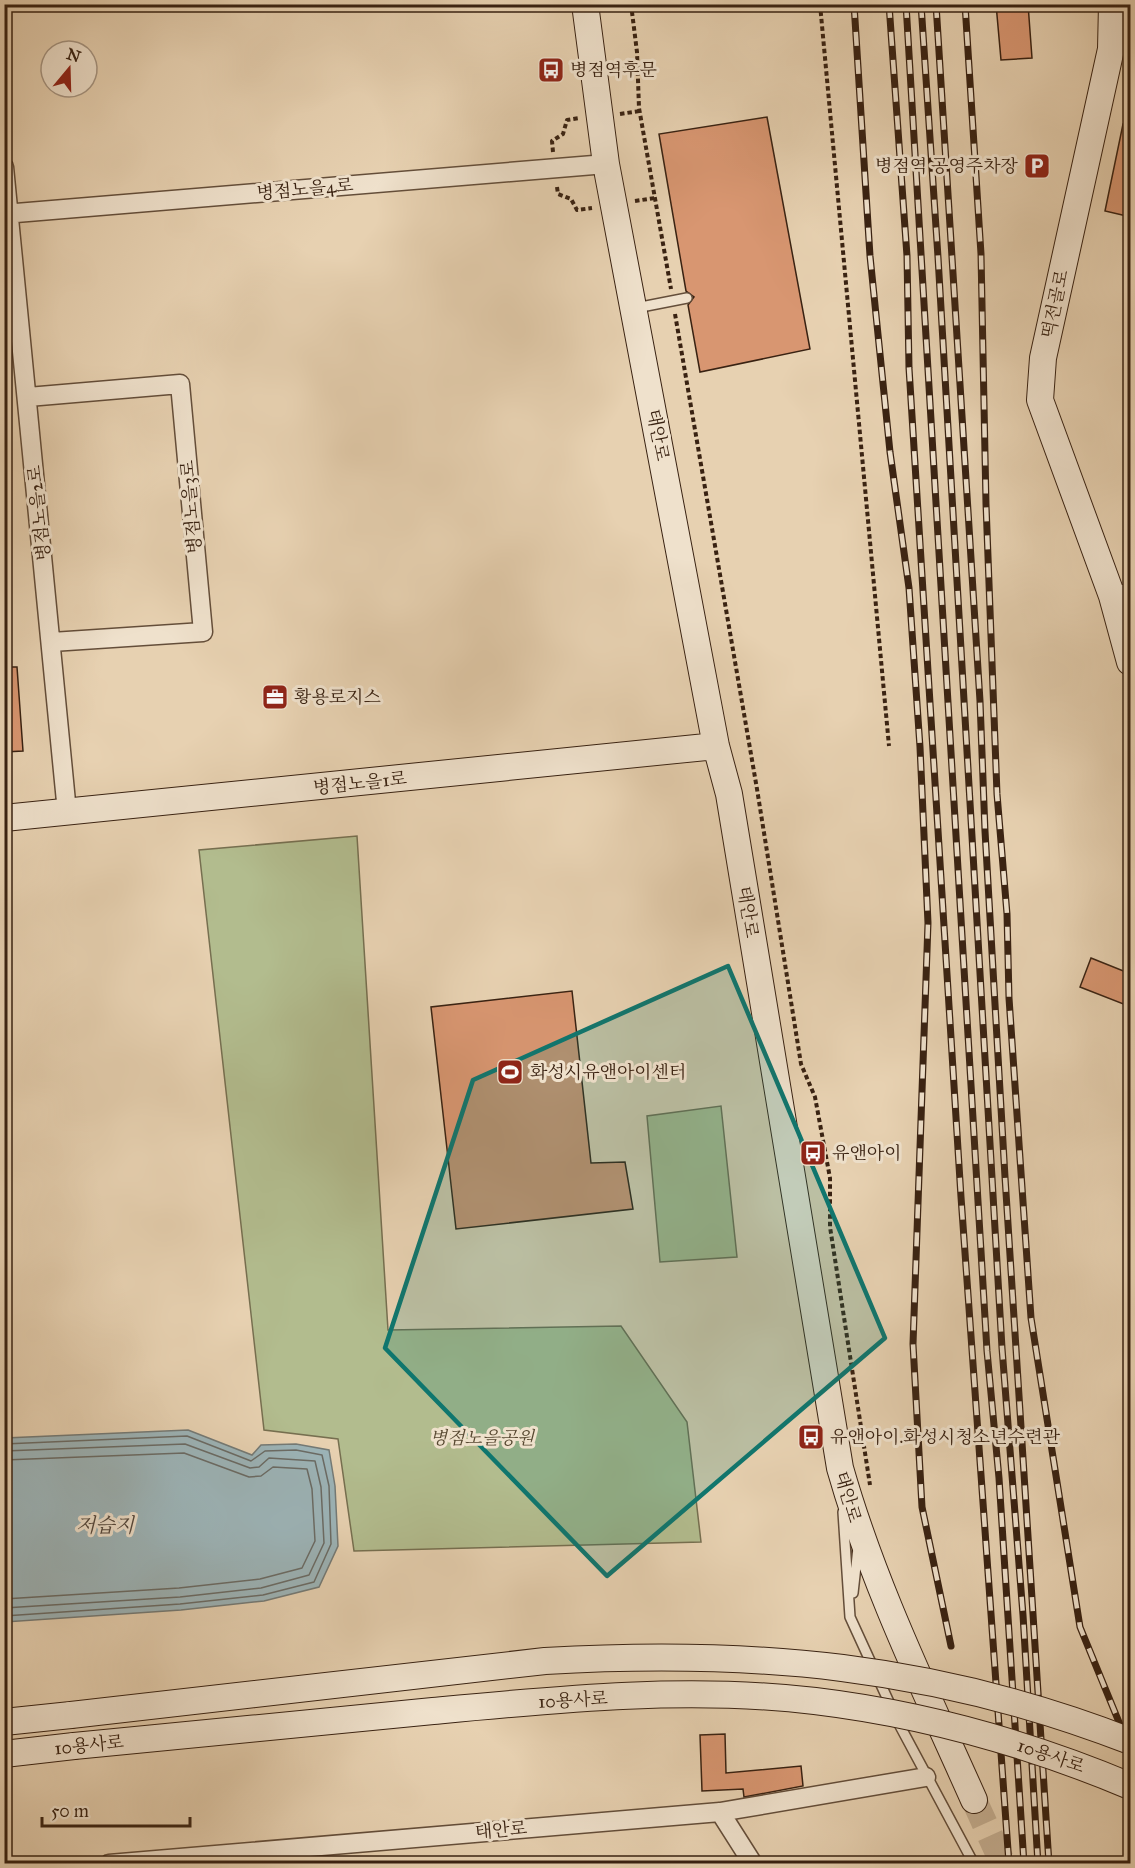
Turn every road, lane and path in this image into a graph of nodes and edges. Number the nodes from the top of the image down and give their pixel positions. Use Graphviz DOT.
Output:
graph roads {
  1 [pos="585,4"];
  2 [pos="631,4"];
  3 [pos="796,4"];
  4 [pos="801,4"];
  5 [pos="820,4"];
  6 [pos="1112,4"];
  7 [pos="567,120"];
  8 [pos="552,141"];
  9 [pos="606,164"];
  10 [pos="4,167"];
  11 [pos="558,194"];
  12 [pos="577,210"];
  13 [pos="7,213"];
  14 [pos="687,298"];
  15 [pos="673,301"];
  16 [pos="633,309"];
  17 [pos="28,397"];
  18 [pos="1121,594"];
  19 [pos="52,642"];
  20 [pos="1131,662"];
  21 [pos="716,746"];
  22 [pos="889,746"];
  23 [pos="67,812"];
  24 [pos="4,818"];
  25 [pos="840,1468"];
  26 [pos="871,1487"];
  27 [pos="859,1535"];
  28 [pos="850,1617"];
  29 [pos="4,1722"];
  30 [pos="1131,1742"];
  31 [pos="4,1754"];
  32 [pos="926,1777"];
  33 [pos="1131,1786"];
  34 [pos="974,1800"];
  35 [pos="720,1812"];
  36 [pos="109,1863"];
  37 [pos="753,1863"];
  38 [pos="974,1863"];
  1 -- 9 [label="street, 태안로"];
  2 -- 15 [label="path"];
  3 -- 4 [label="path"];
  5 -- 22 [label="path"];
  6 -- 18 [label="street, 떡전골로"];
  7 -- 8 [label="path"];
  9 -- 13 [label="street, 병점노을4로"];
  9 -- 16 [label="street, 태안로"];
  10 -- 13 [label="street, 병점노을2로"];
  11 -- 12 [label="path"];
  13 -- 17 [label="street, 병점노을2로"];
  14 -- 15 [label="lane"];
  15 -- 16 [label="lane"];
  15 -- 26 [label="path"];
  16 -- 21 [label="street, 태안로"];
  17 -- 19 [label="street, 병점노을2로"];
  17 -- 19 [label="street, 병점노을3로"];
  18 -- 20 [label="street, 떡전골로"];
  19 -- 23 [label="street, 병점노을2로"];
  21 -- 23 [label="street, 병점노을1로"];
  21 -- 25 [label="street, 태안로"];
  23 -- 24 [label="street, 병점노을1로"];
  25 -- 27 [label="street, 태안로"];
  25 -- 28 [label="lane"];
  27 -- 28 [label="lane"];
  27 -- 34 [label="street, 태안로"];
  28 -- 32 [label="lane"];
  29 -- 30 [label="street, 10용사로, bridge"];
  31 -- 33 [label="street, 10용사로, bridge"];
  32 -- 35 [label="street, 태안로"];
  32 -- 38 [label="lane"];
  35 -- 36 [label="street, 태안로"];
  35 -- 37 [label="street"];
}
